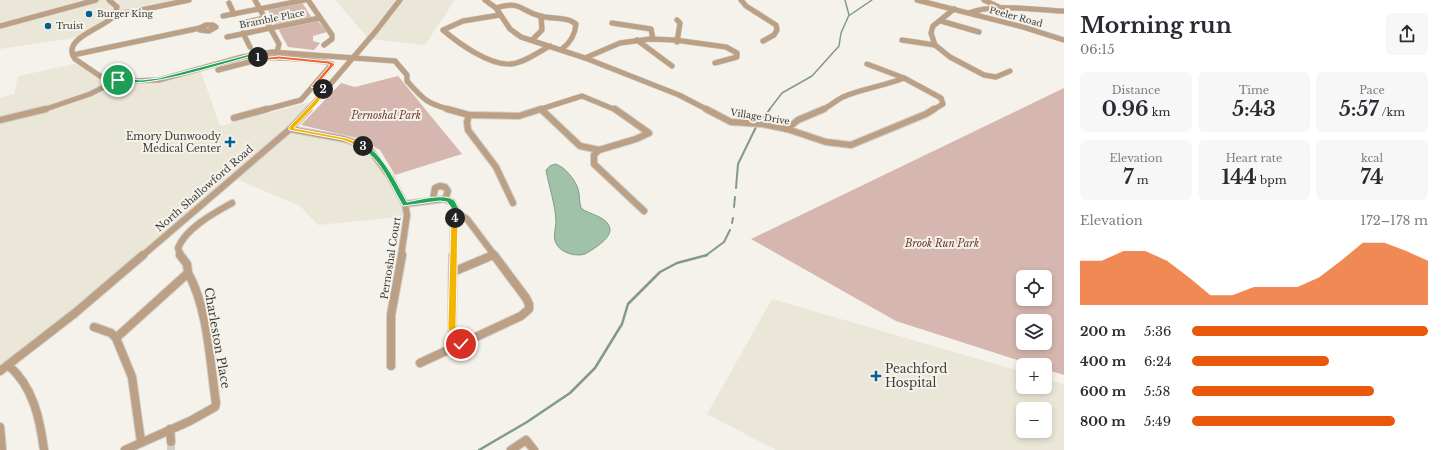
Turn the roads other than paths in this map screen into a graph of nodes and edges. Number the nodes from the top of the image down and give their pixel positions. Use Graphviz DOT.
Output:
graph roads {
  1 [pos="96,0"];
  2 [pos="109,0"];
  3 [pos="189,0"];
  4 [pos="256,0"];
  5 [pos="305,0"];
  6 [pos="308,0"];
  7 [pos="400,0"];
  8 [pos="485,0"];
  9 [pos="740,0"];
  10 [pos="917,0"];
  11 [pos="984,0"];
  12 [pos="229,3"];
  13 [pos="496,8"];
  14 [pos="1001,8"];
  15 [pos="260,9"];
  16 [pos="954,9"];
  17 [pos="1064,11"];
  18 [pos="969,13"];
  19 [pos="116,14"];
  20 [pos="234,14"];
  21 [pos="500,15"];
  22 [pos="223,16"];
  23 [pos="541,16"];
  24 [pos="265,18"];
  25 [pos="320,18"];
  26 [pos="677,20"];
  27 [pos="941,21"];
  28 [pos="242,23"];
  29 [pos="612,23"];
  30 [pos="0,26"];
  31 [pos="200,28"];
  32 [pos="270,28"];
  33 [pos="979,32"];
  34 [pos="243,33"];
  35 [pos="227,36"];
  36 [pos="653,39"];
  37 [pos="532,40"];
  38 [pos="637,40"];
  39 [pos="902,40"];
  40 [pos="1064,40"];
  41 [pos="763,41"];
  42 [pos="677,42"];
  43 [pos="324,45"];
  44 [pos="935,45"];
  45 [pos="550,46"];
  46 [pos="250,47"];
  47 [pos="562,49"];
  48 [pos="277,52"];
  49 [pos="258,53"];
  50 [pos="73,55"];
  51 [pos="353,57"];
  52 [pos="585,58"];
  53 [pos="259,60"];
  54 [pos="715,63"];
  55 [pos="867,64"];
  56 [pos="672,66"];
  57 [pos="218,70"];
  58 [pos="1010,71"];
  59 [pos="904,78"];
  60 [pos="118,80"];
  61 [pos="313,87"];
  62 [pos="326,89"];
  63 [pos="542,110"];
  64 [pos="469,115"];
  65 [pos="234,118"];
  66 [pos="0,120"];
  67 [pos="290,128"];
  68 [pos="787,129"];
  69 [pos="599,150"];
  70 [pos="445,199"];
  71 [pos="432,200"];
  72 [pos="232,203"];
  73 [pos="513,203"];
  74 [pos="405,204"];
  75 [pos="644,211"];
  76 [pos="458,213"];
  77 [pos="493,255"];
  78 [pos="453,272"];
  79 [pos="188,273"];
  80 [pos="94,327"];
  81 [pos="116,338"];
  82 [pos="461,344"];
  83 [pos="420,363"];
  84 [pos="8,365"];
  85 [pos="391,366"];
  86 [pos="0,371"];
  87 [pos="0,427"];
  88 [pos="170,429"];
  89 [pos="141,442"];
  90 [pos="171,442"];
  91 [pos="2,450"];
  92 [pos="44,450"];
  93 [pos="125,450"];
  94 [pos="511,450"];
  95 [pos="534,450"];
  1 -- 30 [label="street"];
  2 -- 19 [label="street"];
  3 -- 19 [label="street"];
  4 -- 15 [label="street"];
  5 -- 15 [label="street"];
  6 -- 25 [label="street"];
  7 -- 51 [label="street, North Shallowford Road"];
  8 -- 13 [label="street, Village Drive"];
  9 -- 41 [label="street"];
  10 -- 16 [label="street, Peeler Road"];
  11 -- 14 [label="street"];
  12 -- 20 [label="street"];
  13 -- 21 [label="street, Village Drive"];
  13 -- 23 [label="street"];
  14 -- 17 [label="street"];
  14 -- 18 [label="street"];
  15 -- 20 [label="street"];
  15 -- 24 [label="street"];
  16 -- 18 [label="street, Peeler Road"];
  16 -- 27 [label="street"];
  18 -- 40 [label="street, Peeler Road"];
  19 -- 50 [label="street"];
  20 -- 22 [label="street"];
  21 -- 37 [label="street, Village Drive"];
  21 -- 45 [label="street"];
  23 -- 37 [label="street"];
  23 -- 47 [label="street"];
  24 -- 28 [label="street"];
  24 -- 32 [label="street"];
  25 -- 32 [label="street, Bramble Place"];
  25 -- 43 [label="street"];
  26 -- 42 [label="street"];
  27 -- 33 [label="street"];
  27 -- 44 [label="street"];
  29 -- 36 [label="street"];
  31 -- 50 [label="street"];
  32 -- 34 [label="street, Bramble Place"];
  32 -- 48 [label="street"];
  34 -- 35 [label="street, Bramble Place"];
  34 -- 46 [label="street"];
  36 -- 38 [label="street"];
  36 -- 42 [label="street"];
  37 -- 45 [label="street, Village Drive"];
  38 -- 52 [label="street"];
  38 -- 56 [label="street"];
  39 -- 44 [label="street"];
  42 -- 54 [label="street"];
  44 -- 58 [label="street"];
  45 -- 47 [label="street, Village Drive"];
  47 -- 52 [label="street, Village Drive"];
  48 -- 49 [label="street"];
  48 -- 51 [label="street"];
  49 -- 53 [label="street"];
  49 -- 60 [label="street"];
  50 -- 60 [label="street"];
  51 -- 62 [label="street, North Shallowford Road"];
  51 -- 64 [label="street"];
  52 -- 68 [label="street, Village Drive"];
  53 -- 57 [label="street"];
  53 -- 61 [label="street"];
  55 -- 59 [label="street, Village Drive"];
  59 -- 68 [label="street"];
  59 -- 68 [label="street, Village Drive"];
  60 -- 66 [label="street"];
  61 -- 62 [label="street"];
  61 -- 65 [label="street"];
  62 -- 67 [label="street, North Shallowford Road"];
  63 -- 64 [label="street"];
  63 -- 69 [label="street"];
  63 -- 69 [label="street"];
  64 -- 73 [label="street"];
  67 -- 74 [label="street, Pernoshal Court"];
  67 -- 84 [label="street, North Shallowford Road"];
  69 -- 75 [label="street"];
  70 -- 71 [label="street"];
  70 -- 71 [label="street"];
  70 -- 76 [label="street"];
  71 -- 74 [label="street"];
  72 -- 79 [label="street, Charleston Place"];
  74 -- 85 [label="street, Pernoshal Court"];
  76 -- 77 [label="street"];
  76 -- 78 [label="street"];
  77 -- 78 [label="street"];
  77 -- 82 [label="street"];
  78 -- 82 [label="street"];
  79 -- 81 [label="street"];
  79 -- 88 [label="street, Charleston Place"];
  80 -- 81 [label="street"];
  81 -- 89 [label="street"];
  82 -- 83 [label="street"];
  84 -- 86 [label="street, North Shallowford Road"];
  84 -- 92 [label="street"];
  87 -- 91 [label="street"];
  88 -- 89 [label="street, Charleston Place"];
  88 -- 90 [label="street"];
  89 -- 93 [label="street, Charleston Place"];
  94 -- 95 [label="street"];
}
